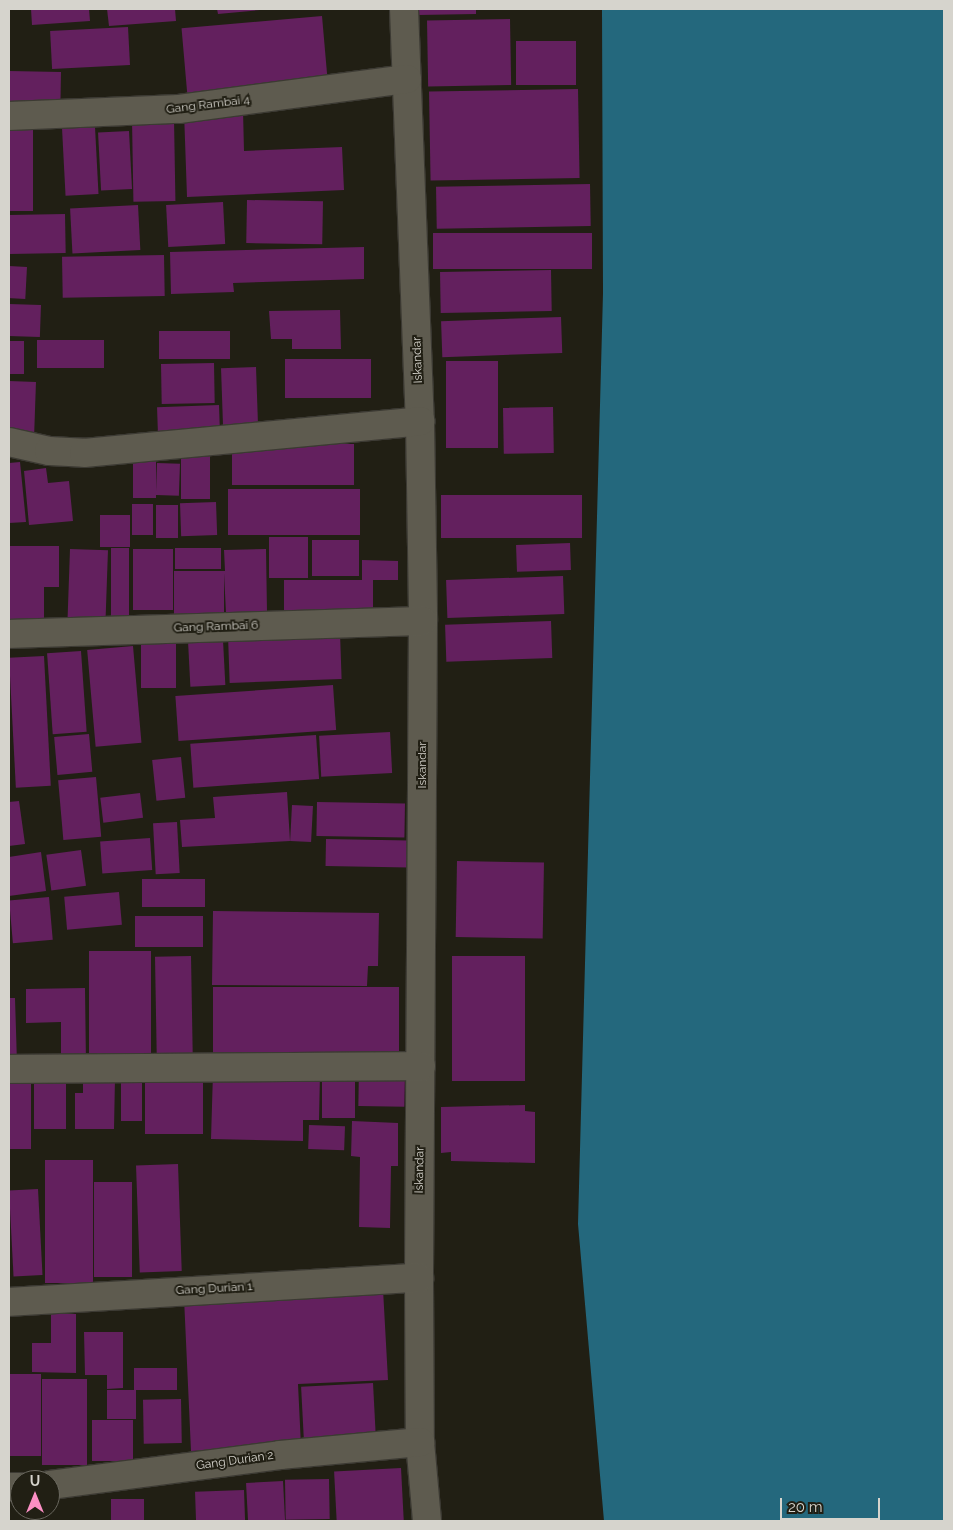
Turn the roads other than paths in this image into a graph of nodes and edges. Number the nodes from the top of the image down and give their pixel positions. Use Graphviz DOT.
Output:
graph roads {
  1 [pos="404,9"];
  2 [pos="407,79"];
  3 [pos="9,116"];
  4 [pos="420,421"];
  5 [pos="9,442"];
  6 [pos="423,621"];
  7 [pos="9,634"];
  8 [pos="421,1066"];
  9 [pos="9,1069"];
  10 [pos="419,1278"];
  11 [pos="9,1302"];
  12 [pos="420,1442"];
  13 [pos="60,1483"];
  14 [pos="427,1521"];
  1 -- 2 [label="street, Iskandar"];
  2 -- 3 [label="street, Gang Rambai 4"];
  2 -- 4 [label="street, Iskandar"];
  4 -- 5 [label="street"];
  4 -- 6 [label="street, Iskandar"];
  6 -- 7 [label="street, Gang Rambai 6"];
  6 -- 8 [label="street, Iskandar"];
  8 -- 9 [label="street"];
  8 -- 10 [label="street, Iskandar"];
  10 -- 11 [label="street, Gang Durian 1"];
  10 -- 12 [label="street, Iskandar"];
  12 -- 13 [label="street, Gang Durian 2"];
  12 -- 14 [label="street, Iskandar"];
}
